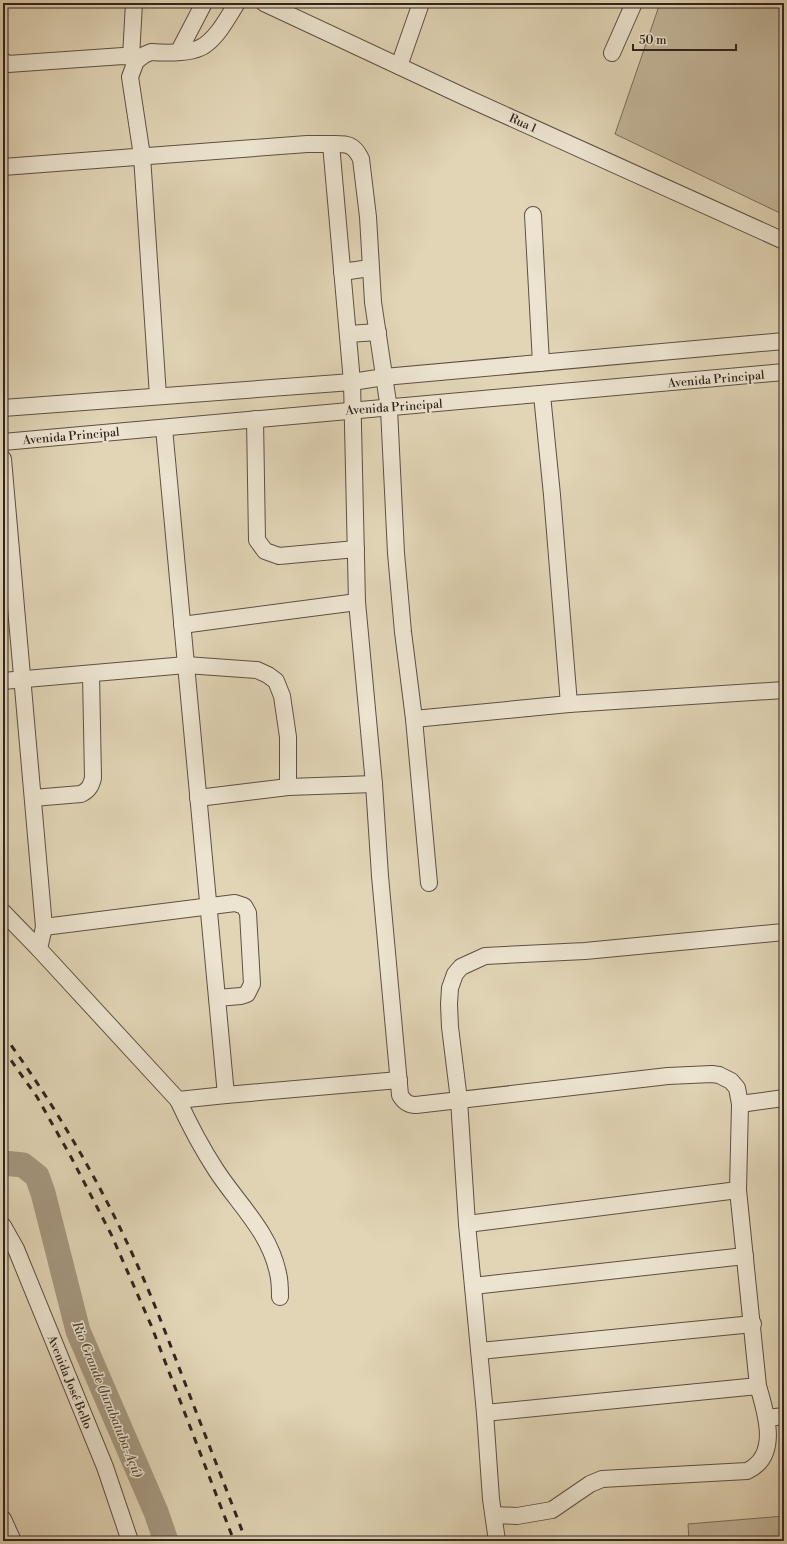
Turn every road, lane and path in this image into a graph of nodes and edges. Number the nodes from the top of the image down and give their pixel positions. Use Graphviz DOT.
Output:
graph roads {
  1 [pos="134,3"];
  2 [pos="204,3"];
  3 [pos="237,3"];
  4 [pos="264,3"];
  5 [pos="421,3"];
  6 [pos="634,3"];
  7 [pos="179,51"];
  8 [pos="612,53"];
  9 [pos="135,57"];
  10 [pos="3,61"];
  11 [pos="400,66"];
  12 [pos="331,144"];
  13 [pos="142,156"];
  14 [pos="3,167"];
  15 [pos="533,215"];
  16 [pos="784,240"];
  17 [pos="370,268"];
  18 [pos="342,272"];
  19 [pos="378,332"];
  20 [pos="348,334"];
  21 [pos="784,341"];
  22 [pos="541,363"];
  23 [pos="784,376"];
  24 [pos="384,377"];
  25 [pos="352,382"];
  26 [pos="542,395"];
  27 [pos="158,396"];
  28 [pos="3,408"];
  29 [pos="389,409"];
  30 [pos="352,410"];
  31 [pos="255,419"];
  32 [pos="164,428"];
  33 [pos="3,442"];
  34 [pos="3,459"];
  35 [pos="356,549"];
  36 [pos="357,602"];
  37 [pos="182,625"];
  38 [pos="186,665"];
  39 [pos="91,674"];
  40 [pos="22,680"];
  41 [pos="3,681"];
  42 [pos="784,690"];
  43 [pos="569,704"];
  44 [pos="414,719"];
  45 [pos="374,784"];
  46 [pos="288,787"];
  47 [pos="32,798"];
  48 [pos="198,798"];
  49 [pos="429,883"];
  50 [pos="208,907"];
  51 [pos="3,912"];
  52 [pos="44,927"];
  53 [pos="784,932"];
  54 [pos="39,949"];
  55 [pos="217,998"];
  56 [pos="399,1080"];
  57 [pos="226,1095"];
  58 [pos="784,1098"];
  59 [pos="178,1100"];
  60 [pos="459,1100"];
  61 [pos="740,1104"];
  62 [pos="738,1190"];
  63 [pos="467,1224"];
  64 [pos="3,1226"];
  65 [pos="745,1256"];
  66 [pos="473,1286"];
  67 [pos="280,1297"];
  68 [pos="753,1324"];
  69 [pos="480,1351"];
  70 [pos="758,1386"];
  71 [pos="485,1412"];
  72 [pos="784,1416"];
  73 [pos="767,1418"];
  74 [pos="494,1515"];
  75 [pos="3,1519"];
  76 [pos="13,1541"];
  77 [pos="130,1541"];
  78 [pos="498,1541"];
  1 -- 9 [label="street"];
  2 -- 7 [label="street"];
  3 -- 7 [label="street"];
  4 -- 11 [label="street, Rua 1"];
  5 -- 11 [label="street"];
  6 -- 8 [label="street"];
  7 -- 9 [label="street"];
  9 -- 10 [label="street"];
  9 -- 13 [label="street"];
  11 -- 16 [label="street, Rua 1"];
  12 -- 13 [label="street"];
  12 -- 17 [label="street"];
  12 -- 18 [label="street"];
  13 -- 14 [label="street"];
  13 -- 27 [label="street"];
  15 -- 22 [label="street"];
  17 -- 18 [label="street"];
  17 -- 19 [label="street"];
  18 -- 20 [label="street"];
  19 -- 20 [label="street"];
  19 -- 24 [label="street"];
  20 -- 25 [label="street"];
  21 -- 22 [label="street"];
  22 -- 24 [label="street"];
  23 -- 26 [label="street, Avenida Principal"];
  24 -- 25 [label="street"];
  24 -- 29 [label="street"];
  25 -- 27 [label="street"];
  25 -- 30 [label="street"];
  26 -- 29 [label="street, Avenida Principal"];
  26 -- 43 [label="street"];
  27 -- 28 [label="street"];
  29 -- 30 [label="street, Avenida Principal"];
  29 -- 44 [label="street"];
  30 -- 31 [label="street, Avenida Principal"];
  30 -- 35 [label="street"];
  31 -- 32 [label="street, Avenida Principal"];
  31 -- 35 [label="street"];
  32 -- 33 [label="street, Avenida Principal"];
  32 -- 37 [label="street"];
  34 -- 40 [label="street"];
  35 -- 36 [label="street"];
  36 -- 37 [label="street"];
  36 -- 45 [label="street"];
  37 -- 38 [label="street"];
  38 -- 39 [label="street"];
  38 -- 46 [label="street"];
  38 -- 48 [label="street"];
  39 -- 40 [label="street"];
  39 -- 47 [label="street"];
  40 -- 41 [label="street"];
  40 -- 47 [label="street"];
  42 -- 43 [label="street"];
  43 -- 44 [label="street"];
  44 -- 49 [label="street"];
  45 -- 46 [label="street"];
  45 -- 56 [label="street"];
  46 -- 48 [label="street"];
  47 -- 52 [label="street"];
  48 -- 50 [label="street"];
  50 -- 52 [label="street"];
  50 -- 55 [label="street"];
  50 -- 55 [label="street"];
  51 -- 54 [label="street"];
  52 -- 54 [label="street"];
  53 -- 60 [label="street"];
  54 -- 59 [label="street"];
  55 -- 57 [label="street"];
  56 -- 57 [label="street"];
  56 -- 60 [label="street"];
  57 -- 59 [label="street"];
  58 -- 61 [label="street"];
  59 -- 67 [label="street"];
  60 -- 61 [label="street"];
  60 -- 63 [label="street"];
  61 -- 62 [label="street"];
  62 -- 63 [label="street"];
  62 -- 65 [label="street"];
  63 -- 66 [label="street"];
  64 -- 77 [label="street, Avenida José Bello"];
  65 -- 66 [label="street"];
  65 -- 68 [label="street"];
  66 -- 69 [label="street"];
  68 -- 69 [label="street"];
  68 -- 70 [label="street"];
  69 -- 71 [label="street"];
  70 -- 71 [label="street"];
  70 -- 73 [label="street"];
  71 -- 74 [label="street"];
  72 -- 73 [label="street"];
  73 -- 74 [label="street"];
  74 -- 78 [label="street"];
  75 -- 76 [label="street"];
}
